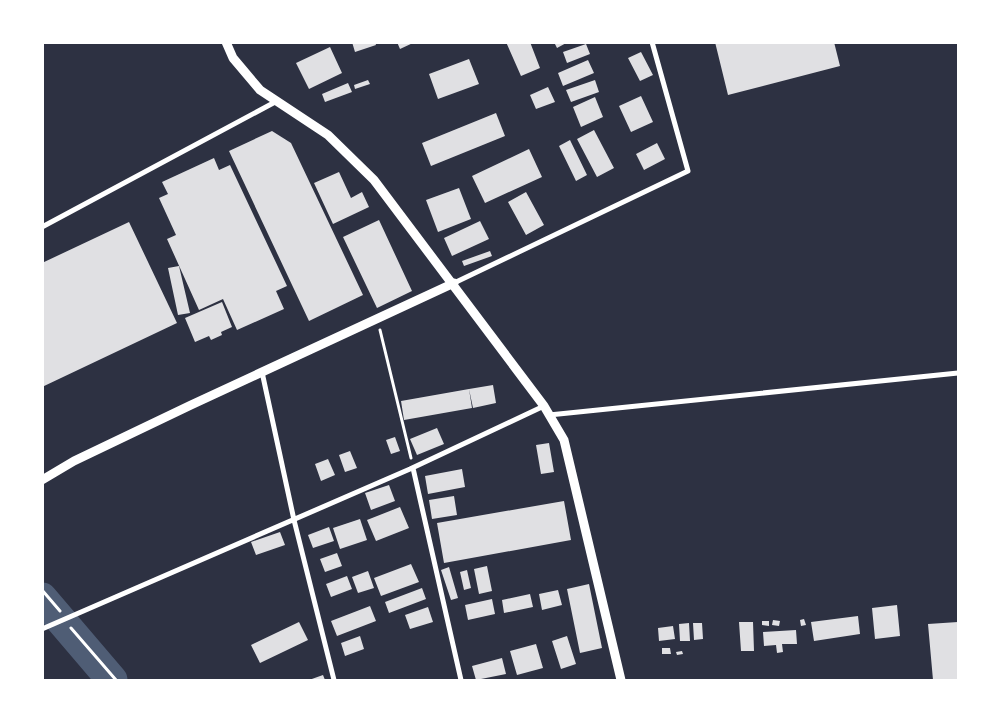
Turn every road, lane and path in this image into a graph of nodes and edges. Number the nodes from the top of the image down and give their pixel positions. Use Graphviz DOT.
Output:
graph roads {
  1 [pos="226,42"];
  2 [pos="652,42"];
  3 [pos="277,101"];
  4 [pos="42,227"];
  5 [pos="454,283"];
  6 [pos="377,318"];
  7 [pos="262,372"];
  8 [pos="958,373"];
  9 [pos="547,410"];
  10 [pos="413,468"];
  11 [pos="42,480"];
  12 [pos="294,520"];
  13 [pos="42,590"];
  14 [pos="66,618"];
  15 [pos="42,629"];
  16 [pos="116,680"];
  17 [pos="334,680"];
  18 [pos="461,680"];
  19 [pos="621,680"];
  1 -- 3 [label="street"];
  2 -- 5 [label="street"];
  3 -- 4 [label="street"];
  3 -- 5 [label="street"];
  5 -- 6 [label="street"];
  5 -- 9 [label="street"];
  6 -- 7 [label="street"];
  6 -- 10 [label="path"];
  7 -- 11 [label="street"];
  7 -- 12 [label="street"];
  8 -- 9 [label="street"];
  9 -- 10 [label="street"];
  9 -- 19 [label="street"];
  10 -- 12 [label="street"];
  10 -- 18 [label="street"];
  12 -- 14 [label="street"];
  12 -- 17 [label="street"];
  13 -- 14 [label="path"];
  14 -- 15 [label="street"];
  14 -- 16 [label="path"];
}
